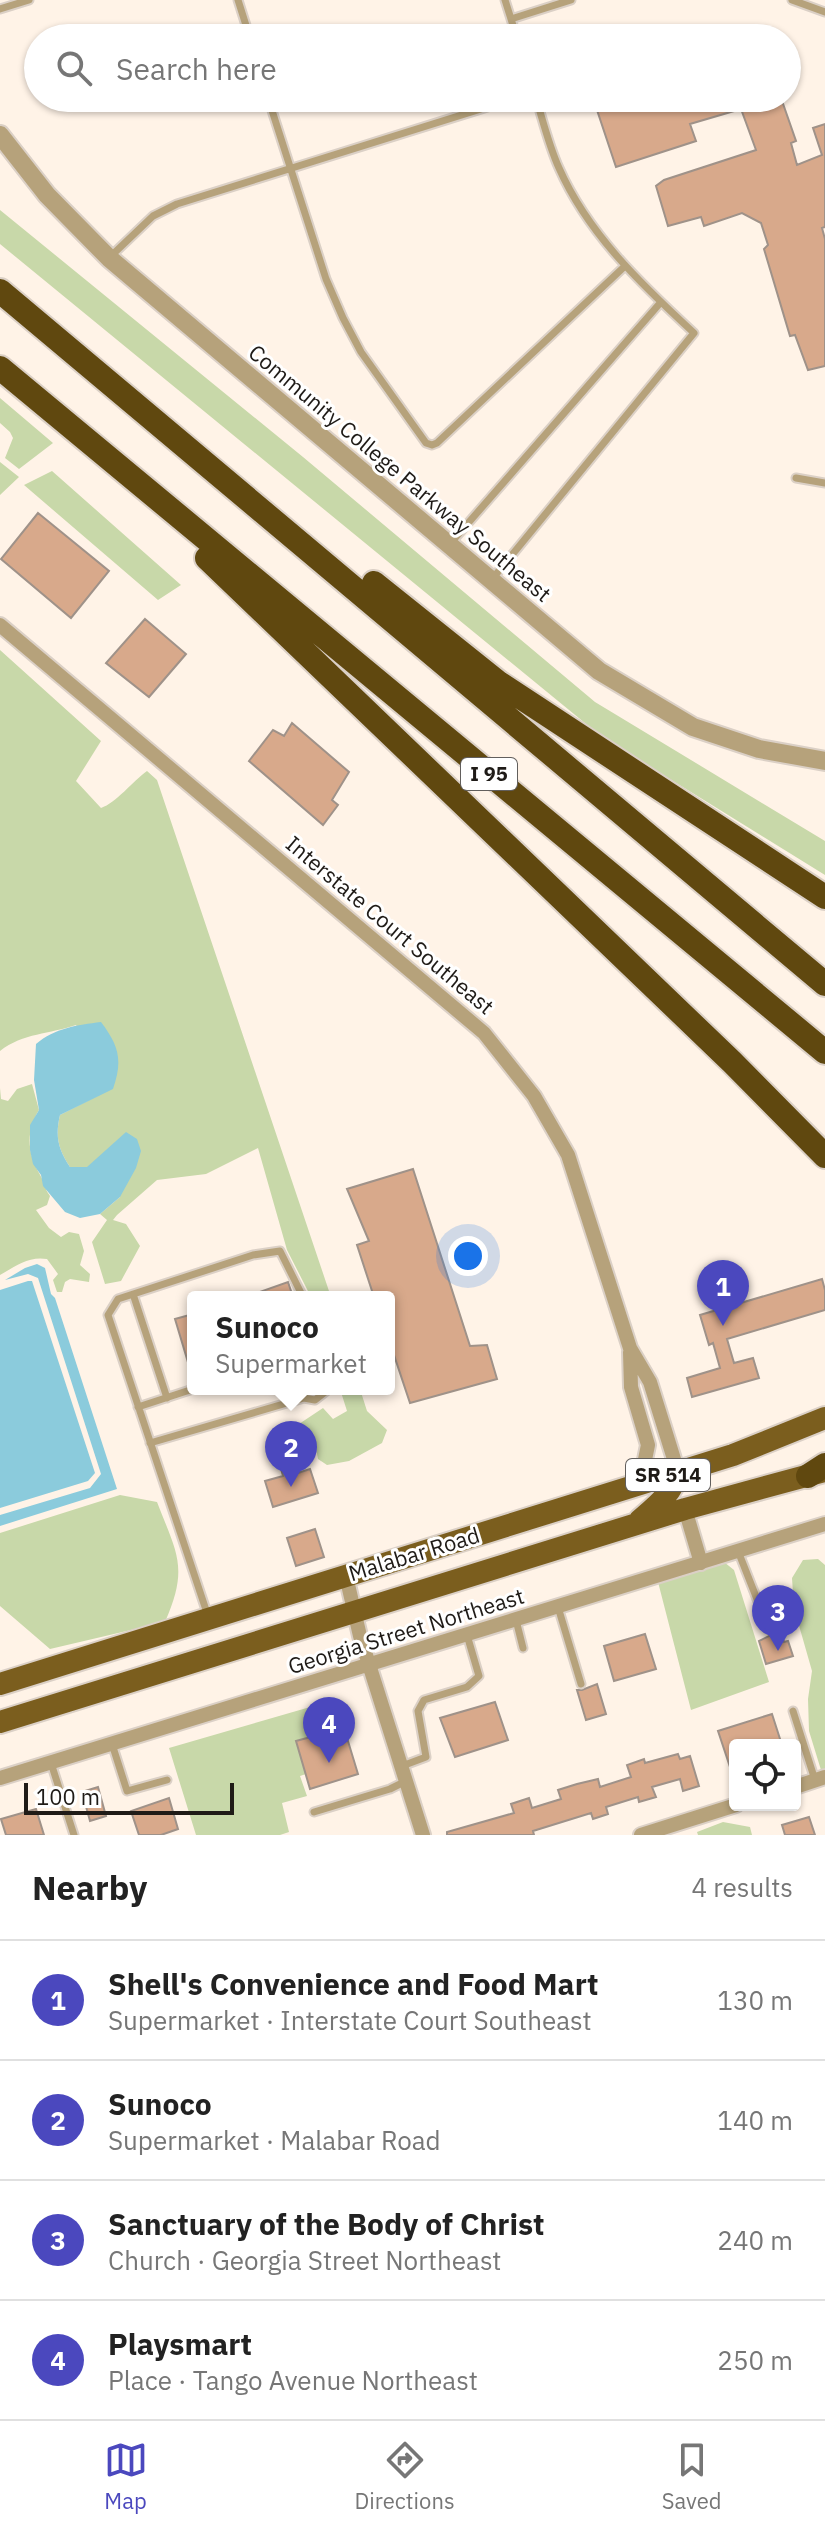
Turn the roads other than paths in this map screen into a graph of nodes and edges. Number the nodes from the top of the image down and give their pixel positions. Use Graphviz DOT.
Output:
graph roads {
  1 [pos="29,0"];
  2 [pos="238,0"];
  3 [pos="505,0"];
  4 [pos="571,0"];
  5 [pos="792,0"];
  6 [pos="0,9"];
  7 [pos="825,12"];
  8 [pos="511,19"];
  9 [pos="246,24"];
  10 [pos="513,24"];
  11 [pos="272,112"];
  12 [pos="470,112"];
  13 [pos="541,112"];
  14 [pos="0,135"];
  15 [pos="290,167"];
  16 [pos="109,258"];
  17 [pos="625,266"];
  18 [pos="0,291"];
  19 [pos="661,302"];
  20 [pos="0,368"];
  21 [pos="176,437"];
  22 [pos="796,478"];
  23 [pos="825,483"];
  24 [pos="154,495"];
  25 [pos="449,545"];
  26 [pos="491,580"];
  27 [pos="0,625"];
  28 [pos="825,761"];
  29 [pos="825,897"];
  30 [pos="825,984"];
  31 [pos="825,1052"];
  32 [pos="825,1156"];
  33 [pos="300,1291"];
  34 [pos="133,1294"];
  35 [pos="630,1348"];
  36 [pos="187,1391"];
  37 [pos="321,1395"];
  38 [pos="167,1398"];
  39 [pos="138,1407"];
  40 [pos="825,1418"];
  41 [pos="150,1443"];
  42 [pos="819,1471"];
  43 [pos="678,1472"];
  44 [pos="640,1484"];
  45 [pos="685,1509"];
  46 [pos="825,1524"];
  47 [pos="633,1526"];
  48 [pos="738,1551"];
  49 [pos="701,1563"];
  50 [pos="346,1576"];
  51 [pos="558,1607"];
  52 [pos="354,1613"];
  53 [pos="209,1619"];
  54 [pos="516,1620"];
  55 [pos="768,1627"];
  56 [pos="467,1635"];
  57 [pos="523,1648"];
  58 [pos="369,1665"];
  59 [pos="0,1684"];
  60 [pos="581,1684"];
  61 [pos="793,1711"];
  62 [pos="0,1722"];
  63 [pos="112,1744"];
  64 [pos="804,1744"];
  65 [pos="801,1745"];
  66 [pos="51,1763"];
  67 [pos="404,1773"];
  68 [pos="0,1778"];
  69 [pos="820,1778"];
  70 [pos="167,1780"];
  71 [pos="801,1785"];
  72 [pos="729,1807"];
  73 [pos="314,1812"];
  74 [pos="74,1835"];
  75 [pos="423,1835"];
  76 [pos="641,1835"];
  1 -- 6 [label="lane"];
  2 -- 9 [label="lane"];
  3 -- 8 [label="lane"];
  4 -- 8 [label="lane"];
  5 -- 7 [label="lane"];
  8 -- 10 [label="lane"];
  11 -- 15 [label="lane"];
  12 -- 15 [label="lane"];
  13 -- 17 [label="lane"];
  14 -- 16 [label="street, Community College Parkway Southeast"];
  15 -- 16 [label="lane"];
  15 -- 17 [label="lane"];
  16 -- 25 [label="street, Community College Parkway Southeast"];
  17 -- 19 [label="lane"];
  18 -- 21 [label="highway, I 95"];
  19 -- 25 [label="lane"];
  19 -- 26 [label="lane"];
  20 -- 24 [label="highway, I 95"];
  21 -- 29 [label="highway"];
  21 -- 30 [label="highway, I 95"];
  22 -- 23 [label="lane"];
  24 -- 31 [label="highway, I 95"];
  24 -- 32 [label="highway"];
  25 -- 26 [label="street, Community College Parkway Southeast"];
  26 -- 28 [label="street, Community College Parkway Southeast"];
  27 -- 35 [label="street, Interstate Court Southeast"];
  33 -- 34 [label="lane"];
  34 -- 38 [label="lane"];
  34 -- 39 [label="lane"];
  35 -- 43 [label="street, Interstate Court Southeast"];
  35 -- 44 [label="street, Interstate Court Southeast"];
  36 -- 38 [label="lane"];
  37 -- 41 [label="lane"];
  38 -- 39 [label="lane"];
  39 -- 41 [label="lane"];
  40 -- 43 [label="main road, Malabar Road / SR 514"];
  41 -- 53 [label="lane"];
  42 -- 45 [label="main road, Malabar Road / SR 514"];
  43 -- 44 [label="main road, Malabar Road / SR 514"];
  43 -- 47 [label="main road"];
  44 -- 50 [label="main road, Malabar Road / SR 514"];
  45 -- 47 [label="main road, Malabar Road / SR 514"];
  45 -- 49 [label="street"];
  46 -- 48 [label="street, Georgia Street Northeast"];
  47 -- 52 [label="main road, Malabar Road / SR 514"];
  48 -- 49 [label="street, Georgia Street Northeast"];
  48 -- 55 [label="lane"];
  49 -- 51 [label="street, Georgia Street Northeast"];
  50 -- 52 [label="street"];
  50 -- 53 [label="main road, Malabar Road / SR 514"];
  51 -- 54 [label="street, Georgia Street Northeast"];
  51 -- 60 [label="lane"];
  52 -- 58 [label="street"];
  52 -- 62 [label="main road, Malabar Road / SR 514"];
  53 -- 59 [label="main road, Malabar Road / SR 514"];
  54 -- 56 [label="street, Georgia Street Northeast"];
  54 -- 57 [label="lane"];
  56 -- 58 [label="street, Georgia Street Northeast"];
  56 -- 67 [label="lane"];
  58 -- 63 [label="street, Georgia Street Northeast"];
  58 -- 67 [label="street"];
  61 -- 64 [label="lane"];
  63 -- 66 [label="street, Georgia Street Northeast"];
  63 -- 70 [label="lane"];
  64 -- 65 [label="lane"];
  64 -- 69 [label="lane"];
  66 -- 68 [label="street, Georgia Street Northeast"];
  66 -- 74 [label="lane"];
  67 -- 73 [label="lane"];
  67 -- 75 [label="street"];
  69 -- 71 [label="street"];
  72 -- 76 [label="street"];
}
